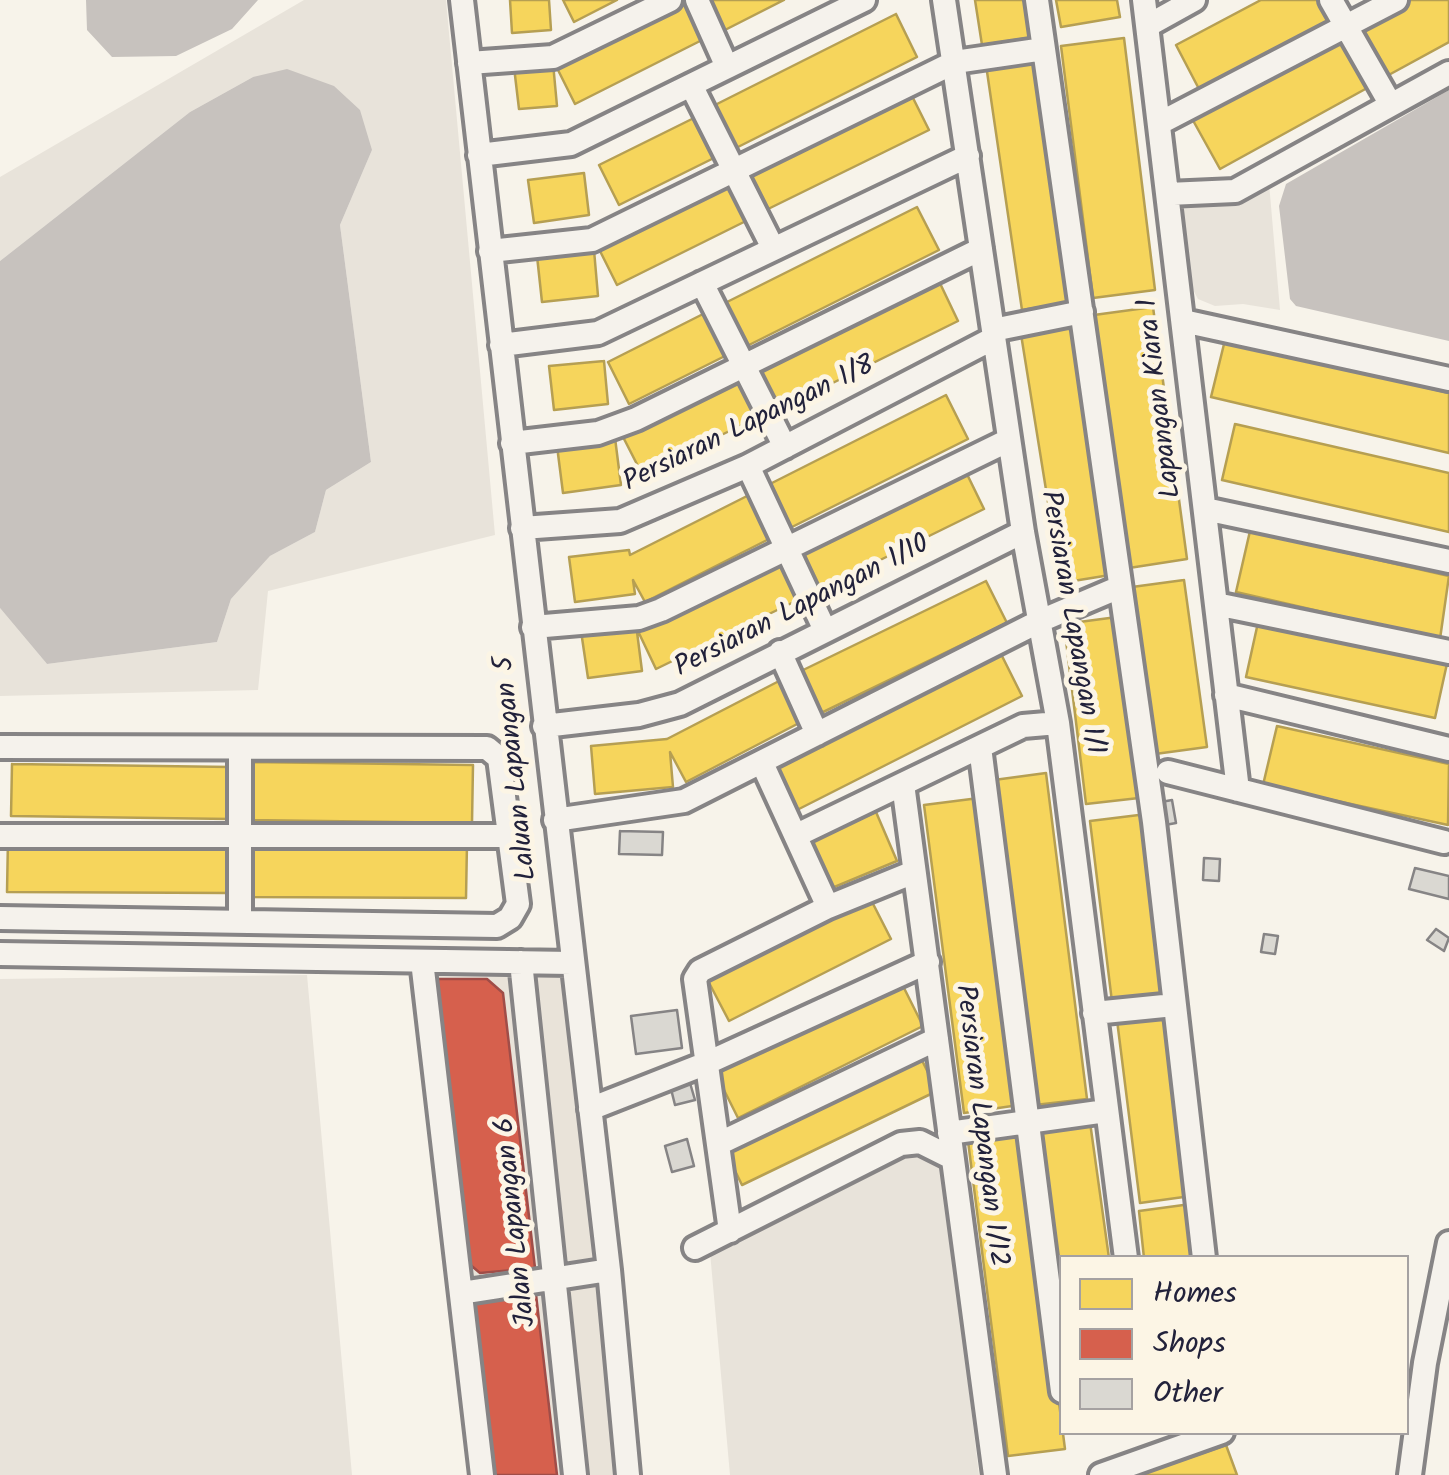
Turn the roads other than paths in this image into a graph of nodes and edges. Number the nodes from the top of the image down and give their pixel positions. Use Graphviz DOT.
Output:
graph roads {
  1 [pos="462,0"];
  2 [pos="670,0"];
  3 [pos="697,0"];
  4 [pos="864,0"];
  5 [pos="944,0"];
  6 [pos="1036,0"];
  7 [pos="1144,0"];
  8 [pos="1194,0"];
  9 [pos="1331,0"];
  10 [pos="1396,0"];
  11 [pos="1148,25"];
  12 [pos="1346,26"];
  13 [pos="1044,49"];
  14 [pos="955,62"];
  15 [pos="469,63"];
  16 [pos="728,67"];
  17 [pos="1449,73"];
  18 [pos="691,85"];
  19 [pos="1392,105"];
  20 [pos="1160,123"];
  21 [pos="480,155"];
  22 [pos="968,156"];
  23 [pos="734,170"];
  24 [pos="1168,194"];
  25 [pos="774,248"];
  26 [pos="982,249"];
  27 [pos="490,251"];
  28 [pos="702,282"];
  29 [pos="1082,312"];
  30 [pos="1183,321"];
  31 [pos="994,334"];
  32 [pos="501,346"];
  33 [pos="744,366"];
  34 [pos="1449,379"];
  35 [pos="1010,440"];
  36 [pos="512,443"];
  37 [pos="785,446"];
  38 [pos="748,466"];
  39 [pos="1205,509"];
  40 [pos="522,528"];
  41 [pos="1023,532"];
  42 [pos="787,549"];
  43 [pos="1449,561"];
  44 [pos="1120,587"];
  45 [pos="1216,604"];
  46 [pos="1040,621"];
  47 [pos="532,627"];
  48 [pos="824,628"];
  49 [pos="780,652"];
  50 [pos="1449,652"];
  51 [pos="1226,695"];
  52 [pos="1058,723"];
  53 [pos="544,726"];
  54 [pos="817,734"];
  55 [pos="0,747"];
  56 [pos="980,747"];
  57 [pos="240,748"];
  58 [pos="1449,749"];
  59 [pos="762,764"];
  60 [pos="1168,772"];
  61 [pos="903,784"];
  62 [pos="1238,790"];
  63 [pos="555,820"];
  64 [pos="796,835"];
  65 [pos="0,836"];
  66 [pos="240,836"];
  67 [pos="509,836"];
  68 [pos="1444,842"];
  69 [pos="914,872"];
  70 [pos="828,908"];
  71 [pos="0,918"];
  72 [pos="240,922"];
  73 [pos="0,954"];
  74 [pos="422,960"];
  75 [pos="521,962"];
  76 [pos="928,962"];
  77 [pos="570,963"];
  78 [pos="1174,1005"];
  79 [pos="1094,1013"];
  80 [pos="937,1039"];
  81 [pos="707,1063"];
  82 [pos="590,1110"];
  83 [pos="1106,1111"];
  84 [pos="1030,1122"];
  85 [pos="949,1133"];
  86 [pos="718,1144"];
  87 [pos="952,1158"];
  88 [pos="730,1231"];
  89 [pos="1449,1244"];
  90 [pos="695,1248"];
  91 [pos="1126,1255"];
  92 [pos="1204,1255"];
  93 [pos="609,1270"];
  94 [pos="554,1282"];
  95 [pos="461,1293"];
  96 [pos="1059,1366"];
  97 [pos="1204,1435"];
  98 [pos="1152,1444"];
  99 [pos="482,1475"];
  100 [pos="575,1475"];
  101 [pos="628,1475"];
  102 [pos="995,1475"];
  103 [pos="1101,1475"];
  104 [pos="1410,1475"];
  1 -- 15 [label="street, Laluan Lapangan 5"];
  2 -- 15 [label="street"];
  3 -- 16 [label="street"];
  4 -- 16 [label="street"];
  5 -- 14 [label="street, Persiaran Lapangan 1/1"];
  6 -- 13 [label="street"];
  7 -- 11 [label="street, Lapangan Kiara 1"];
  8 -- 11 [label="street"];
  9 -- 12 [label="street"];
  10 -- 12 [label="street"];
  11 -- 20 [label="street, Lapangan Kiara 1"];
  12 -- 19 [label="street"];
  12 -- 20 [label="street"];
  13 -- 14 [label="street"];
  13 -- 29 [label="street"];
  14 -- 22 [label="street, Persiaran Lapangan 1/1"];
  14 -- 23 [label="street"];
  15 -- 21 [label="street, Laluan Lapangan 5"];
  16 -- 18 [label="street"];
  17 -- 19 [label="street"];
  18 -- 21 [label="street"];
  18 -- 23 [label="street"];
  19 -- 24 [label="street"];
  20 -- 24 [label="street, Lapangan Kiara 1"];
  21 -- 27 [label="street, Laluan Lapangan 5"];
  22 -- 25 [label="street"];
  22 -- 26 [label="street, Persiaran Lapangan 1/1"];
  23 -- 25 [label="street"];
  23 -- 27 [label="street"];
  24 -- 30 [label="street, Lapangan Kiara 1"];
  25 -- 28 [label="street"];
  26 -- 31 [label="street, Persiaran Lapangan 1/1"];
  26 -- 33 [label="street"];
  27 -- 32 [label="street, Laluan Lapangan 5"];
  28 -- 32 [label="street"];
  28 -- 33 [label="street"];
  29 -- 31 [label="street, Persiaran Lapangan 1/8"];
  29 -- 44 [label="street"];
  30 -- 34 [label="street"];
  30 -- 39 [label="street, Lapangan Kiara 1"];
  31 -- 35 [label="street, Persiaran Lapangan 1/1"];
  31 -- 37 [label="street, Persiaran Lapangan 1/8"];
  32 -- 36 [label="street, Laluan Lapangan 5"];
  33 -- 36 [label="street"];
  33 -- 37 [label="street"];
  35 -- 41 [label="street, Persiaran Lapangan 1/1"];
  35 -- 42 [label="street"];
  36 -- 40 [label="street, Laluan Lapangan 5"];
  37 -- 38 [label="street, Persiaran Lapangan 1/8"];
  38 -- 40 [label="street, Persiaran Lapangan 1/8"];
  38 -- 42 [label="street"];
  39 -- 43 [label="street"];
  39 -- 45 [label="street, Lapangan Kiara 1"];
  40 -- 47 [label="street, Laluan Lapangan 5"];
  41 -- 46 [label="street, Persiaran Lapangan 1/1"];
  41 -- 48 [label="street, Persiaran Lapangan 1/10"];
  42 -- 47 [label="street"];
  42 -- 48 [label="street"];
  44 -- 46 [label="street"];
  44 -- 78 [label="street"];
  45 -- 50 [label="street"];
  45 -- 51 [label="street, Lapangan Kiara 1"];
  46 -- 52 [label="street, Persiaran Lapangan 1/1"];
  46 -- 54 [label="street"];
  47 -- 53 [label="street, Laluan Lapangan 5"];
  48 -- 49 [label="street, Persiaran Lapangan 1/10"];
  49 -- 53 [label="street, Persiaran Lapangan 1/10"];
  49 -- 54 [label="street"];
  51 -- 58 [label="street"];
  51 -- 62 [label="street, Lapangan Kiara 1"];
  52 -- 56 [label="street"];
  52 -- 79 [label="street, Persiaran Lapangan 1/1"];
  53 -- 63 [label="street, Laluan Lapangan 5"];
  54 -- 59 [label="street"];
  55 -- 57 [label="street"];
  56 -- 61 [label="street"];
  56 -- 84 [label="street"];
  57 -- 66 [label="street"];
  57 -- 67 [label="street"];
  59 -- 63 [label="street"];
  59 -- 64 [label="street"];
  60 -- 62 [label="street"];
  61 -- 64 [label="street"];
  61 -- 69 [label="street, Persiaran Lapangan 1/12"];
  62 -- 68 [label="street"];
  63 -- 77 [label="street, Laluan Lapangan 5"];
  64 -- 70 [label="street"];
  65 -- 66 [label="street"];
  66 -- 67 [label="street"];
  66 -- 72 [label="street"];
  67 -- 72 [label="street"];
  69 -- 70 [label="street"];
  69 -- 76 [label="street, Persiaran Lapangan 1/12"];
  70 -- 81 [label="street"];
  71 -- 72 [label="street"];
  73 -- 74 [label="street"];
  74 -- 75 [label="street"];
  74 -- 95 [label="street"];
  75 -- 77 [label="street"];
  75 -- 94 [label="street, Jalan Lapangan 6"];
  76 -- 80 [label="street, Persiaran Lapangan 1/12"];
  76 -- 81 [label="street"];
  77 -- 82 [label="street, Laluan Lapangan 5"];
  78 -- 79 [label="street"];
  78 -- 92 [label="street"];
  79 -- 83 [label="street, Persiaran Lapangan 1/1"];
  80 -- 85 [label="street, Persiaran Lapangan 1/12"];
  80 -- 86 [label="street"];
  81 -- 82 [label="street"];
  81 -- 86 [label="street"];
  82 -- 93 [label="street, Laluan Lapangan 5"];
  83 -- 84 [label="street"];
  83 -- 91 [label="street, Persiaran Lapangan 1/1"];
  84 -- 85 [label="street"];
  84 -- 96 [label="street"];
  85 -- 87 [label="street, Persiaran Lapangan 1/12"];
  86 -- 88 [label="street"];
  87 -- 88 [label="street"];
  87 -- 102 [label="street, Persiaran Lapangan 1/12"];
  88 -- 90 [label="street"];
  89 -- 104 [label="street"];
  93 -- 94 [label="street"];
  93 -- 101 [label="street, Laluan Lapangan 5"];
  94 -- 95 [label="street"];
  94 -- 100 [label="street, Jalan Lapangan 6"];
  95 -- 99 [label="street"];
  97 -- 98 [label="street"];
  98 -- 103 [label="street"];
}
